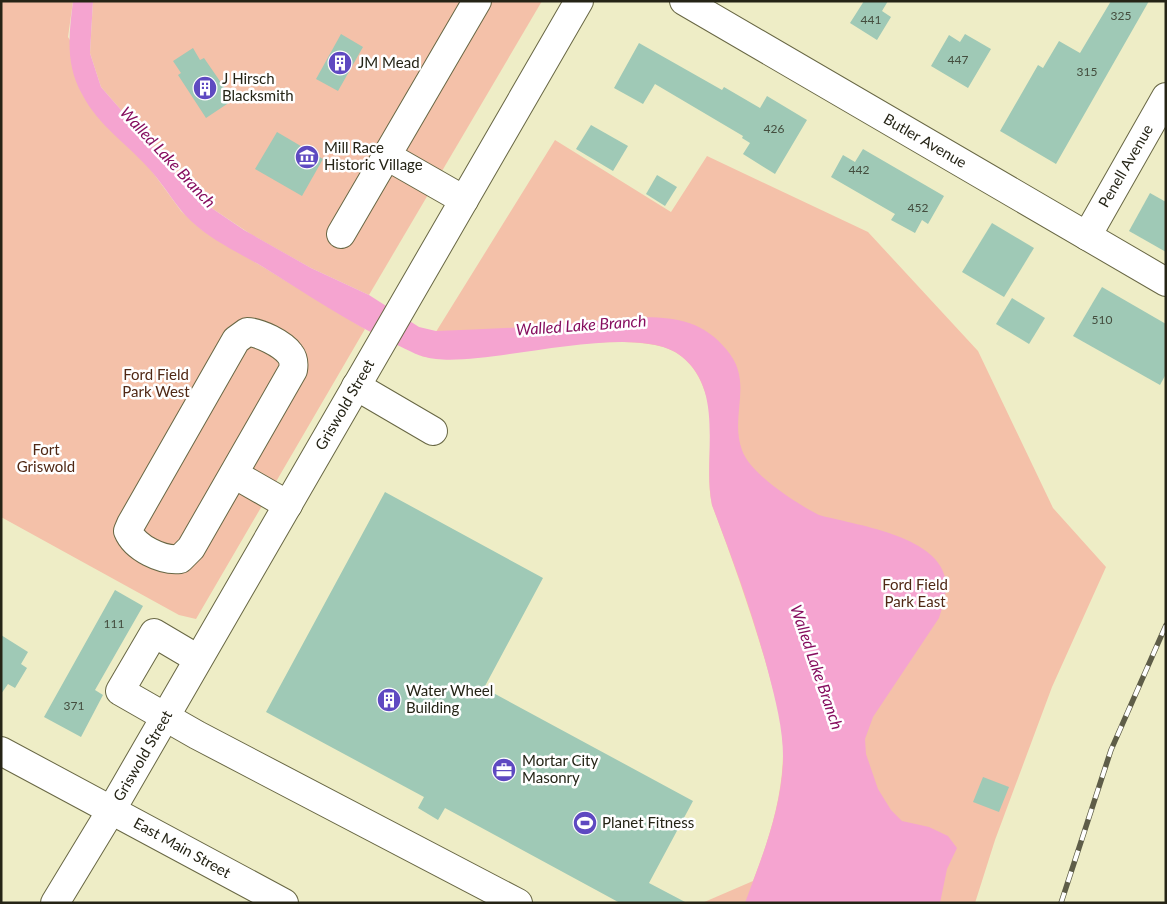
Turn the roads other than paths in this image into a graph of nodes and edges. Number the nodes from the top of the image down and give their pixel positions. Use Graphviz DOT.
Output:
graph roads {
  1 [pos="477,1"];
  2 [pos="579,1"];
  3 [pos="684,1"];
  4 [pos="717,10"];
  5 [pos="1166,97"];
  6 [pos="387,156"];
  7 [pos="464,200"];
  8 [pos="341,234"];
  9 [pos="1087,236"];
  10 [pos="1166,282"];
  11 [pos="356,386"];
  12 [pos="434,431"];
  13 [pos="234,474"];
  14 [pos="288,505"];
  15 [pos="198,659"];
  16 [pos="165,717"];
  17 [pos="1,751"];
  18 [pos="112,809"];
  19 [pos="511,901"];
  20 [pos="55,903"];
  21 [pos="284,903"];
  1 -- 6 [label="street"];
  2 -- 7 [label="street, Griswold Street"];
  3 -- 4 [label="street, Butler Avenue"];
  4 -- 9 [label="street, Butler Avenue"];
  5 -- 9 [label="street, Penell Avenue"];
  6 -- 7 [label="street"];
  6 -- 8 [label="street"];
  7 -- 11 [label="street, Griswold Street"];
  9 -- 10 [label="street, Butler Avenue"];
  11 -- 12 [label="street"];
  11 -- 14 [label="street, Griswold Street"];
  13 -- 13 [label="street"];
  13 -- 14 [label="street"];
  14 -- 15 [label="street, Griswold Street"];
  15 -- 16 [label="street, Griswold Street"];
  15 -- 16 [label="street"];
  16 -- 18 [label="street, Griswold Street"];
  16 -- 19 [label="street"];
  17 -- 18 [label="street, East Main Street"];
  18 -- 20 [label="street, Griswold Street"];
  18 -- 21 [label="street, East Main Street"];
}
